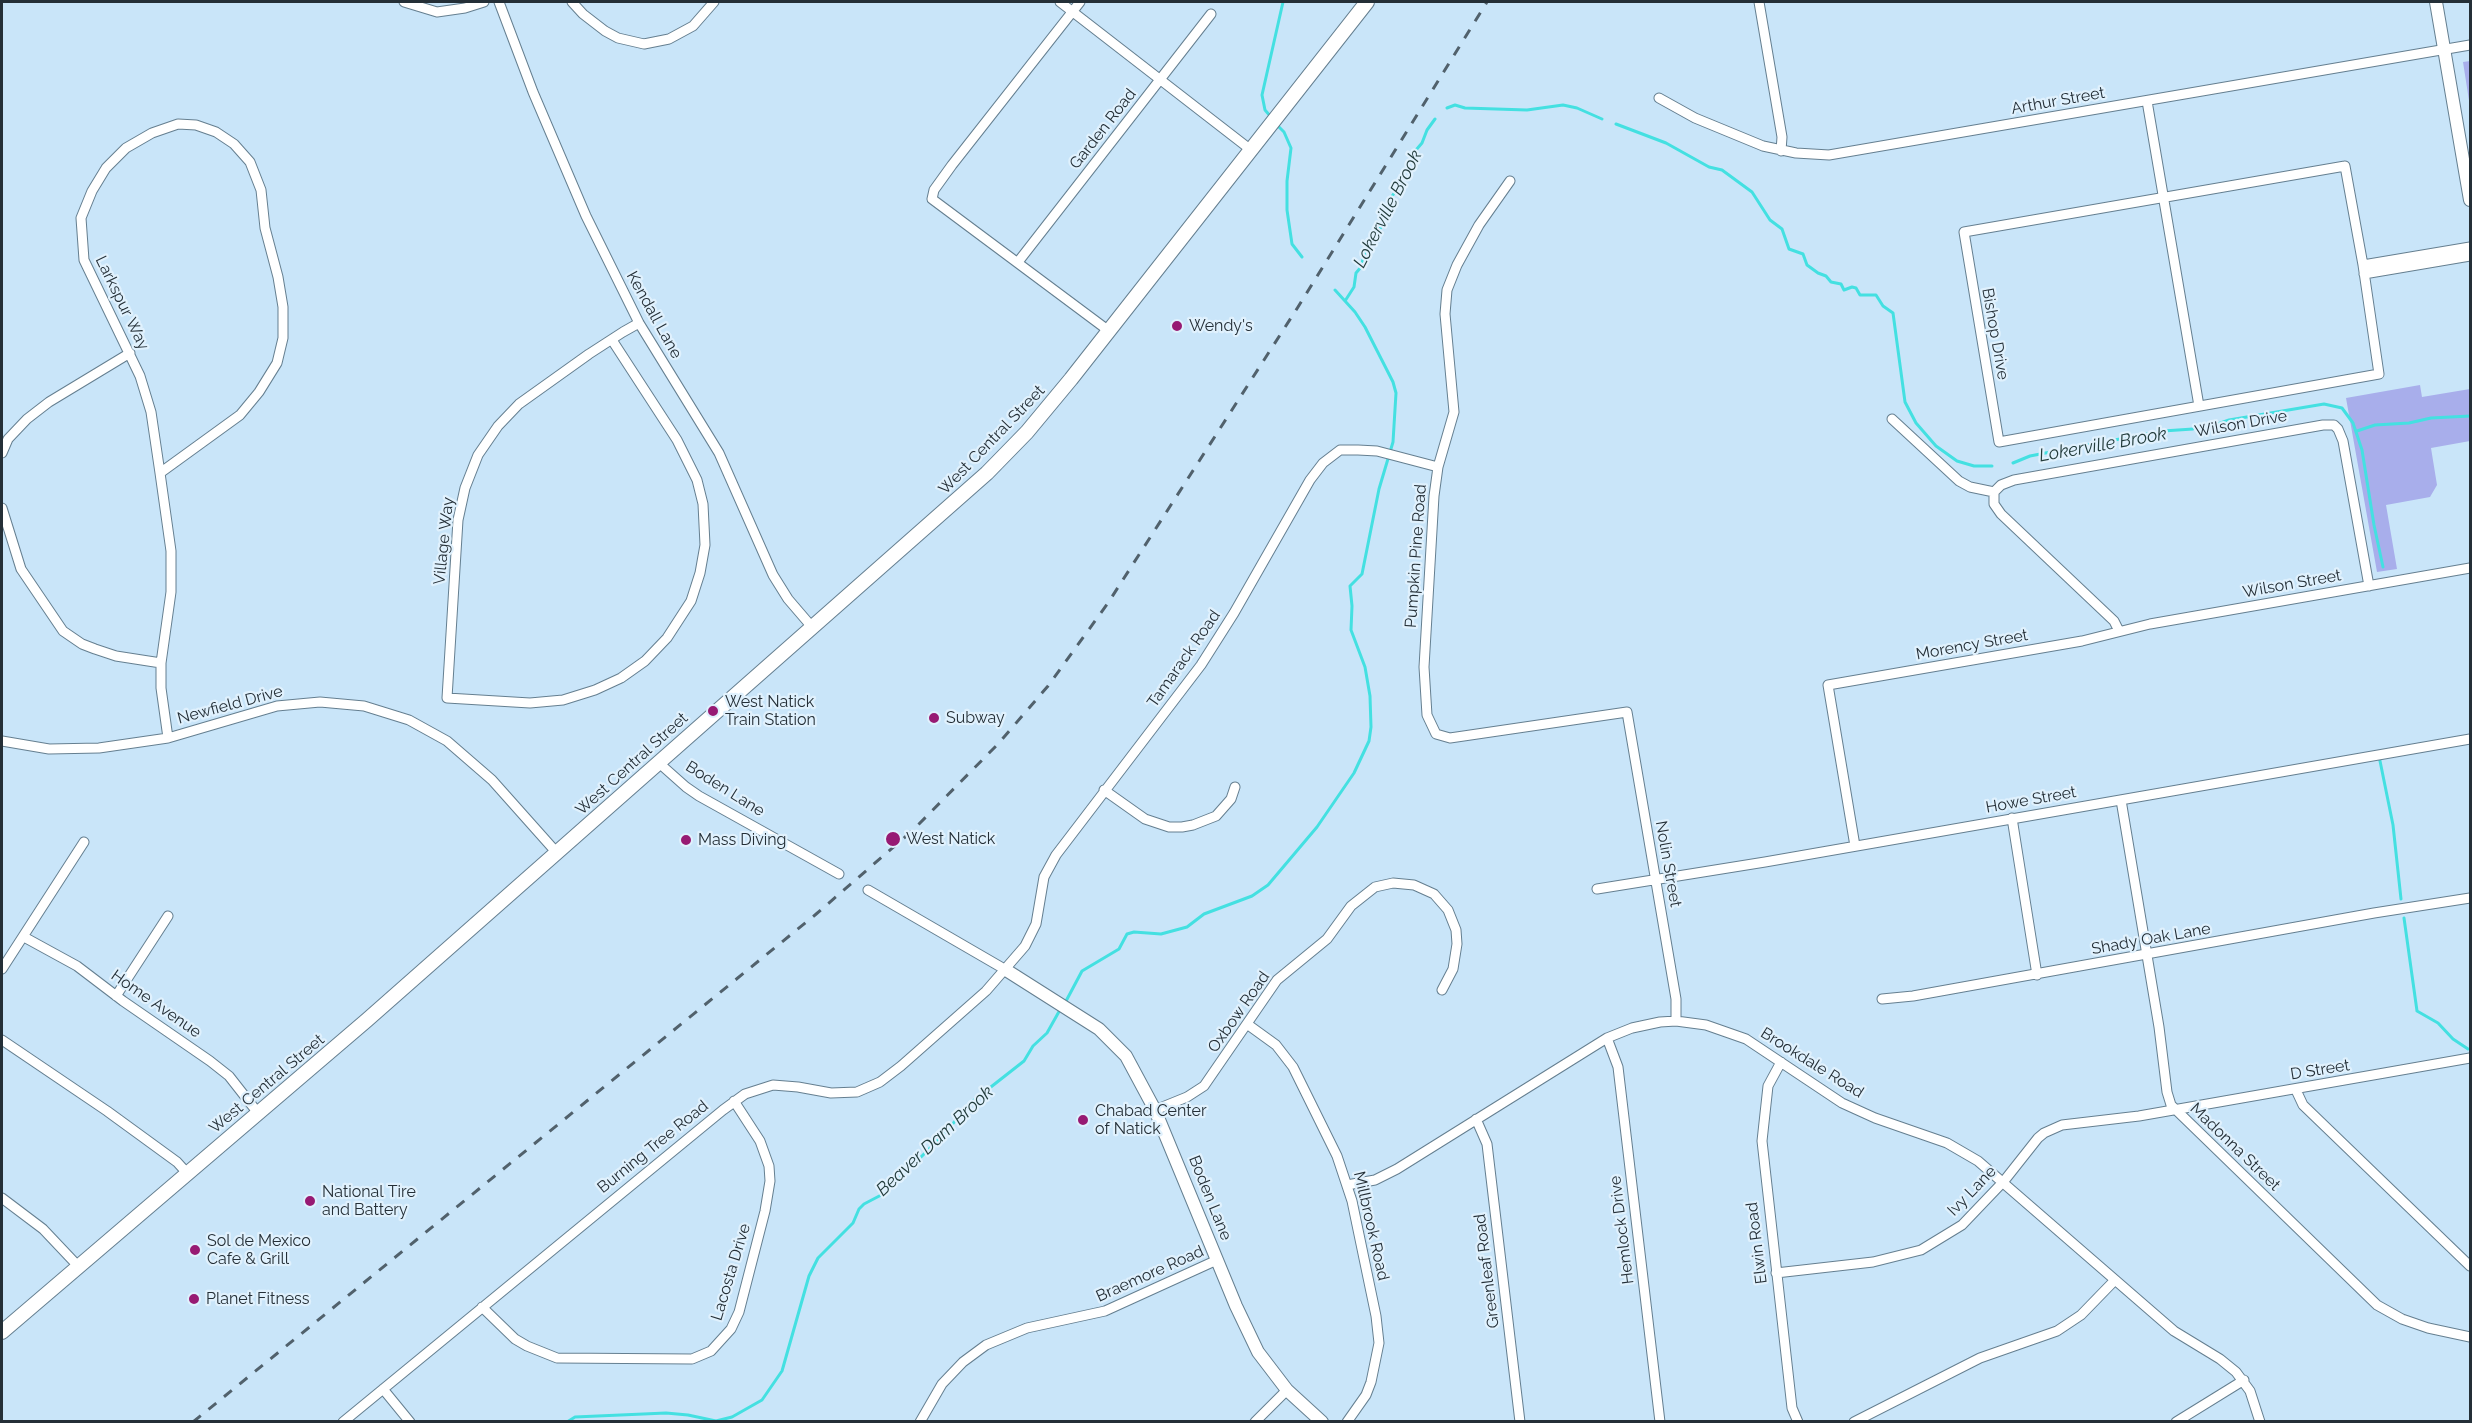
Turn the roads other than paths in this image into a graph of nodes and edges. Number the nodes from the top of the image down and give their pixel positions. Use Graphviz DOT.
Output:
graph roads {
  1 [pos="404,2"];
  2 [pos="484,2"];
  3 [pos="499,2"];
  4 [pos="572,2"];
  5 [pos="714,2"];
  6 [pos="1060,2"];
  7 [pos="1080,2"];
  8 [pos="1367,2"];
  9 [pos="1759,2"];
  10 [pos="2436,2"];
  11 [pos="1072,11"];
  12 [pos="1211,14"];
  13 [pos="2470,45"];
  14 [pos="2445,49"];
  15 [pos="1160,79"];
  16 [pos="1659,98"];
  17 [pos="2147,101"];
  18 [pos="1251,150"];
  19 [pos="1781,151"];
  20 [pos="1510,182"];
  21 [pos="2164,196"];
  22 [pos="2470,200"];
  23 [pos="2470,247"];
  24 [pos="2470,256"];
  25 [pos="1018,262"];
  26 [pos="2364,270"];
  27 [pos="639,323"];
  28 [pos="1109,331"];
  29 [pos="612,340"];
  30 [pos="130,353"];
  31 [pos="2199,406"];
  32 [pos="1892,419"];
  33 [pos="2,453"];
  34 [pos="1438,467"];
  35 [pos="160,473"];
  36 [pos="1995,492"];
  37 [pos="2,508"];
  38 [pos="2470,568"];
  39 [pos="2369,586"];
  40 [pos="812,627"];
  41 [pos="2120,631"];
  42 [pos="161,663"];
  43 [pos="1627,712"];
  44 [pos="168,738"];
  45 [pos="2470,740"];
  46 [pos="2,741"];
  47 [pos="659,763"];
  48 [pos="1235,787"];
  49 [pos="1104,790"];
  50 [pos="2121,800"];
  51 [pos="2012,818"];
  52 [pos="84,842"];
  53 [pos="1855,846"];
  54 [pos="557,853"];
  55 [pos="839,874"];
  56 [pos="1655,879"];
  57 [pos="1597,889"];
  58 [pos="868,890"];
  59 [pos="2470,898"];
  60 [pos="168,916"];
  61 [pos="24,937"];
  62 [pos="2146,955"];
  63 [pos="2,969"];
  64 [pos="1006,970"];
  65 [pos="2037,975"];
  66 [pos="1442,990"];
  67 [pos="116,996"];
  68 [pos="1882,999"];
  69 [pos="1676,1021"];
  70 [pos="1247,1024"];
  71 [pos="1607,1038"];
  72 [pos="2,1040"];
  73 [pos="2470,1058"];
  74 [pos="1781,1062"];
  75 [pos="2296,1090"];
  76 [pos="734,1101"];
  77 [pos="2175,1109"];
  78 [pos="1155,1110"];
  79 [pos="258,1113"];
  80 [pos="1476,1119"];
  81 [pos="187,1173"];
  82 [pos="2004,1181"];
  83 [pos="1347,1185"];
  84 [pos="2,1198"];
  85 [pos="1217,1260"];
  86 [pos="78,1266"];
  87 [pos="2470,1266"];
  88 [pos="1776,1273"];
  89 [pos="2115,1280"];
  90 [pos="482,1307"];
  91 [pos="2,1332"];
  92 [pos="2470,1338"];
  93 [pos="2244,1380"];
  94 [pos="382,1389"];
  95 [pos="1287,1390"];
  96 [pos="343,1422"];
  97 [pos="410,1422"];
  98 [pos="920,1422"];
  99 [pos="1255,1422"];
  100 [pos="1322,1422"];
  101 [pos="1347,1422"];
  102 [pos="1520,1422"];
  103 [pos="1660,1422"];
  104 [pos="1798,1422"];
  105 [pos="1854,1422"];
  106 [pos="2176,1422"];
  107 [pos="2260,1422"];
  1 -- 2 [label="street"];
  3 -- 27 [label="street, Kendall Lane"];
  4 -- 5 [label="street"];
  6 -- 11 [label="street"];
  7 -- 11 [label="street"];
  8 -- 18 [label="main road, West Central Street"];
  9 -- 19 [label="street"];
  10 -- 14 [label="street"];
  11 -- 15 [label="street"];
  11 -- 25 [label="street"];
  12 -- 15 [label="street, Garden Road"];
  13 -- 14 [label="street, Arthur Street"];
  14 -- 17 [label="street, Arthur Street"];
  14 -- 22 [label="street"];
  15 -- 18 [label="street"];
  15 -- 25 [label="street, Garden Road"];
  16 -- 19 [label="street, Arthur Street"];
  17 -- 19 [label="street, Arthur Street"];
  17 -- 21 [label="street"];
  18 -- 28 [label="main road, West Central Street"];
  20 -- 34 [label="street, Pumpkin Pine Road"];
  21 -- 26 [label="street, Bishop Drive"];
  21 -- 31 [label="street"];
  21 -- 31 [label="street, Bishop Drive"];
  23 -- 26 [label="street"];
  24 -- 26 [label="street"];
  25 -- 28 [label="street"];
  26 -- 31 [label="street, Bishop Drive"];
  27 -- 29 [label="street, Village Way"];
  27 -- 40 [label="street, Kendall Lane"];
  28 -- 40 [label="main road, West Central Street"];
  29 -- 29 [label="street, Village Way"];
  30 -- 33 [label="street"];
  30 -- 35 [label="street, Larkspur Way"];
  30 -- 35 [label="street, Larkspur Way"];
  32 -- 36 [label="street"];
  34 -- 43 [label="street, Pumpkin Pine Road"];
  34 -- 49 [label="street, Tamarack Road"];
  35 -- 42 [label="street"];
  36 -- 39 [label="street, Wilson Drive"];
  36 -- 41 [label="street"];
  37 -- 42 [label="street"];
  38 -- 39 [label="street, Wilson Street"];
  39 -- 41 [label="street, Wilson Street"];
  40 -- 47 [label="main road, West Central Street"];
  41 -- 53 [label="street, Morency Street"];
  42 -- 44 [label="street"];
  43 -- 56 [label="street, Nolin Street"];
  44 -- 46 [label="street, Newfield Drive"];
  44 -- 54 [label="street, Newfield Drive"];
  45 -- 50 [label="street, Howe Street"];
  47 -- 54 [label="main road, West Central Street"];
  47 -- 55 [label="street, Boden Lane"];
  48 -- 49 [label="street"];
  49 -- 64 [label="street, Tamarack Road"];
  50 -- 51 [label="street, Howe Street"];
  50 -- 62 [label="street, Madonna Street"];
  51 -- 53 [label="street, Howe Street"];
  51 -- 65 [label="street"];
  52 -- 61 [label="street"];
  53 -- 56 [label="street, Howe Street"];
  54 -- 79 [label="main road, West Central Street"];
  56 -- 57 [label="street, Howe Street"];
  56 -- 69 [label="street, Nolin Street"];
  58 -- 64 [label="street, Boden Lane"];
  59 -- 62 [label="street, Shady Oak Lane"];
  60 -- 67 [label="street"];
  61 -- 63 [label="street"];
  61 -- 67 [label="street, Home Avenue"];
  62 -- 65 [label="street, Shady Oak Lane"];
  62 -- 77 [label="street, Madonna Street"];
  64 -- 76 [label="street, Burning Tree Road"];
  64 -- 78 [label="street, Boden Lane"];
  65 -- 68 [label="street, Shady Oak Lane"];
  66 -- 70 [label="street, Oxbow Road"];
  67 -- 79 [label="street, Home Avenue"];
  69 -- 71 [label="street, Brookdale Road"];
  69 -- 74 [label="street, Brookdale Road"];
  70 -- 78 [label="street, Oxbow Road"];
  70 -- 83 [label="street, Millbrook Road"];
  71 -- 80 [label="street, Brookdale Road"];
  71 -- 103 [label="street, Hemlock Drive"];
  72 -- 81 [label="street"];
  73 -- 75 [label="street, D Street"];
  74 -- 82 [label="street, Brookdale Road"];
  74 -- 88 [label="street, Elwin Road"];
  75 -- 77 [label="street, D Street"];
  75 -- 87 [label="street"];
  76 -- 90 [label="street, Burning Tree Road"];
  76 -- 90 [label="street, Lacosta Drive"];
  77 -- 82 [label="street, Ivy Lane"];
  77 -- 92 [label="street, Madonna Street"];
  78 -- 85 [label="street, Boden Lane"];
  79 -- 81 [label="main road, West Central Street"];
  80 -- 83 [label="street, Brookdale Road"];
  80 -- 102 [label="street, Greenleaf Road"];
  81 -- 86 [label="main road, West Central Street"];
  82 -- 88 [label="street, Ivy Lane"];
  82 -- 89 [label="street, Brookdale Road"];
  83 -- 101 [label="street, Millbrook Road"];
  84 -- 86 [label="street"];
  85 -- 95 [label="street, Boden Lane"];
  85 -- 98 [label="street, Braemore Road"];
  86 -- 91 [label="main road, West Central Street"];
  88 -- 104 [label="street, Elwin Road"];
  89 -- 93 [label="street, Brookdale Road"];
  89 -- 105 [label="street"];
  90 -- 94 [label="street, Burning Tree Road"];
  93 -- 106 [label="street"];
  93 -- 107 [label="street, Brookdale Road"];
  94 -- 96 [label="street, Burning Tree Road"];
  94 -- 97 [label="street"];
  95 -- 99 [label="street"];
  95 -- 100 [label="street, Boden Lane"];
}
